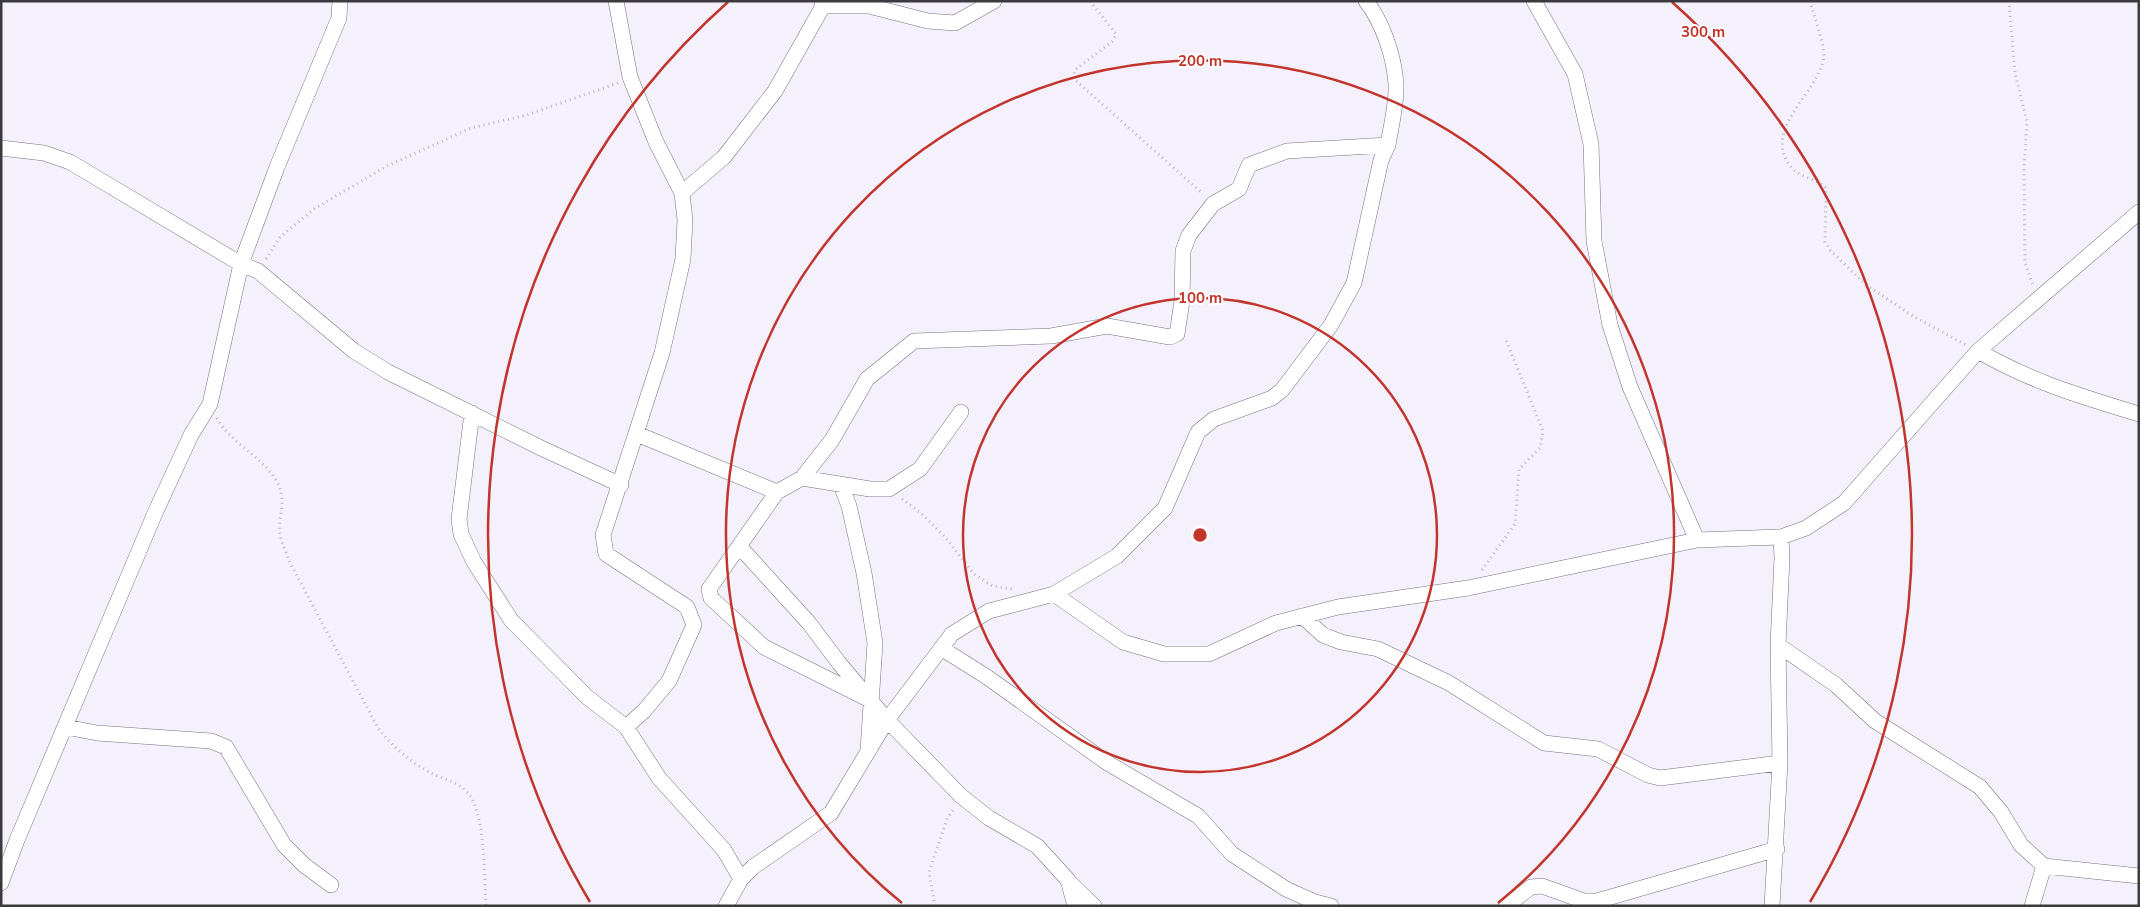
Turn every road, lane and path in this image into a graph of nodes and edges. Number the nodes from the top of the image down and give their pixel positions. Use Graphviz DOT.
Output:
graph roads {
  1 [pos="340,1"];
  2 [pos="616,1"];
  3 [pos="994,1"];
  4 [pos="1090,1"];
  5 [pos="1366,1"];
  6 [pos="1534,1"];
  7 [pos="1810,1"];
  8 [pos="2009,1"];
  9 [pos="823,3"];
  10 [pos="630,77"];
  11 [pos="1388,145"];
  12 [pos="1,148"];
  13 [pos="682,193"];
  14 [pos="1213,204"];
  15 [pos="2139,212"];
  16 [pos="241,264"];
  17 [pos="258,271"];
  18 [pos="2039,299"];
  19 [pos="1506,340"];
  20 [pos="1978,351"];
  21 [pos="210,404"];
  22 [pos="961,412"];
  23 [pos="472,413"];
  24 [pos="2139,414"];
  25 [pos="637,434"];
  26 [pos="802,478"];
  27 [pos="840,484"];
  28 [pos="621,485"];
  29 [pos="889,489"];
  30 [pos="777,492"];
  31 [pos="1781,537"];
  32 [pos="1697,540"];
  33 [pos="739,546"];
  34 [pos="1468,588"];
  35 [pos="1020,590"];
  36 [pos="1054,594"];
  37 [pos="1302,616"];
  38 [pos="1778,644"];
  39 [pos="941,648"];
  40 [pos="870,700"];
  41 [pos="887,720"];
  42 [pos="66,727"];
  43 [pos="626,727"];
  44 [pos="868,754"];
  45 [pos="1780,762"];
  46 [pos="961,796"];
  47 [pos="1776,849"];
  48 [pos="2044,866"];
  49 [pos="2139,876"];
  50 [pos="741,879"];
  51 [pos="1068,880"];
  52 [pos="1,883"];
  53 [pos="331,885"];
  54 [pos="732,903"];
  55 [pos="486,906"];
  56 [pos="935,906"];
  57 [pos="1075,906"];
  58 [pos="1094,906"];
  59 [pos="1331,906"];
  60 [pos="1506,906"];
  61 [pos="1772,906"];
  62 [pos="2032,906"];
  1 -- 16 [label="street"];
  2 -- 10 [label="street"];
  3 -- 9 [label="street"];
  4 -- 14 [label="path"];
  5 -- 11 [label="street"];
  6 -- 32 [label="street"];
  7 -- 20 [label="path"];
  8 -- 18 [label="path"];
  9 -- 13 [label="street"];
  10 -- 13 [label="street"];
  10 -- 17 [label="path"];
  11 -- 14 [label="street"];
  11 -- 36 [label="street"];
  12 -- 16 [label="street"];
  13 -- 25 [label="street"];
  14 -- 26 [label="street"];
  15 -- 18 [label="street"];
  16 -- 17 [label="street"];
  16 -- 21 [label="street"];
  17 -- 23 [label="street"];
  18 -- 20 [label="street"];
  19 -- 34 [label="path"];
  20 -- 24 [label="street"];
  20 -- 31 [label="street"];
  21 -- 42 [label="street"];
  21 -- 55 [label="path"];
  22 -- 29 [label="street"];
  23 -- 28 [label="street"];
  23 -- 43 [label="street"];
  25 -- 28 [label="street"];
  25 -- 30 [label="street"];
  26 -- 27 [label="street"];
  26 -- 30 [label="street"];
  27 -- 29 [label="street"];
  27 -- 40 [label="street"];
  28 -- 43 [label="street"];
  29 -- 35 [label="path"];
  30 -- 33 [label="street"];
  31 -- 32 [label="street"];
  31 -- 38 [label="street"];
  32 -- 34 [label="street"];
  33 -- 40 [label="street"];
  33 -- 40 [label="street"];
  34 -- 37 [label="street"];
  36 -- 37 [label="street"];
  36 -- 39 [label="street"];
  37 -- 45 [label="street"];
  38 -- 45 [label="street"];
  38 -- 48 [label="street"];
  39 -- 41 [label="street"];
  39 -- 59 [label="street"];
  40 -- 41 [label="street"];
  40 -- 44 [label="street"];
  41 -- 44 [label="street"];
  41 -- 46 [label="street"];
  42 -- 52 [label="street"];
  42 -- 53 [label="street"];
  43 -- 50 [label="street"];
  44 -- 50 [label="street"];
  45 -- 47 [label="street"];
  46 -- 51 [label="street"];
  46 -- 56 [label="path"];
  47 -- 60 [label="street"];
  47 -- 61 [label="street"];
  48 -- 49 [label="street"];
  48 -- 62 [label="street"];
  50 -- 54 [label="street"];
  51 -- 57 [label="street"];
  51 -- 58 [label="street"];
}
